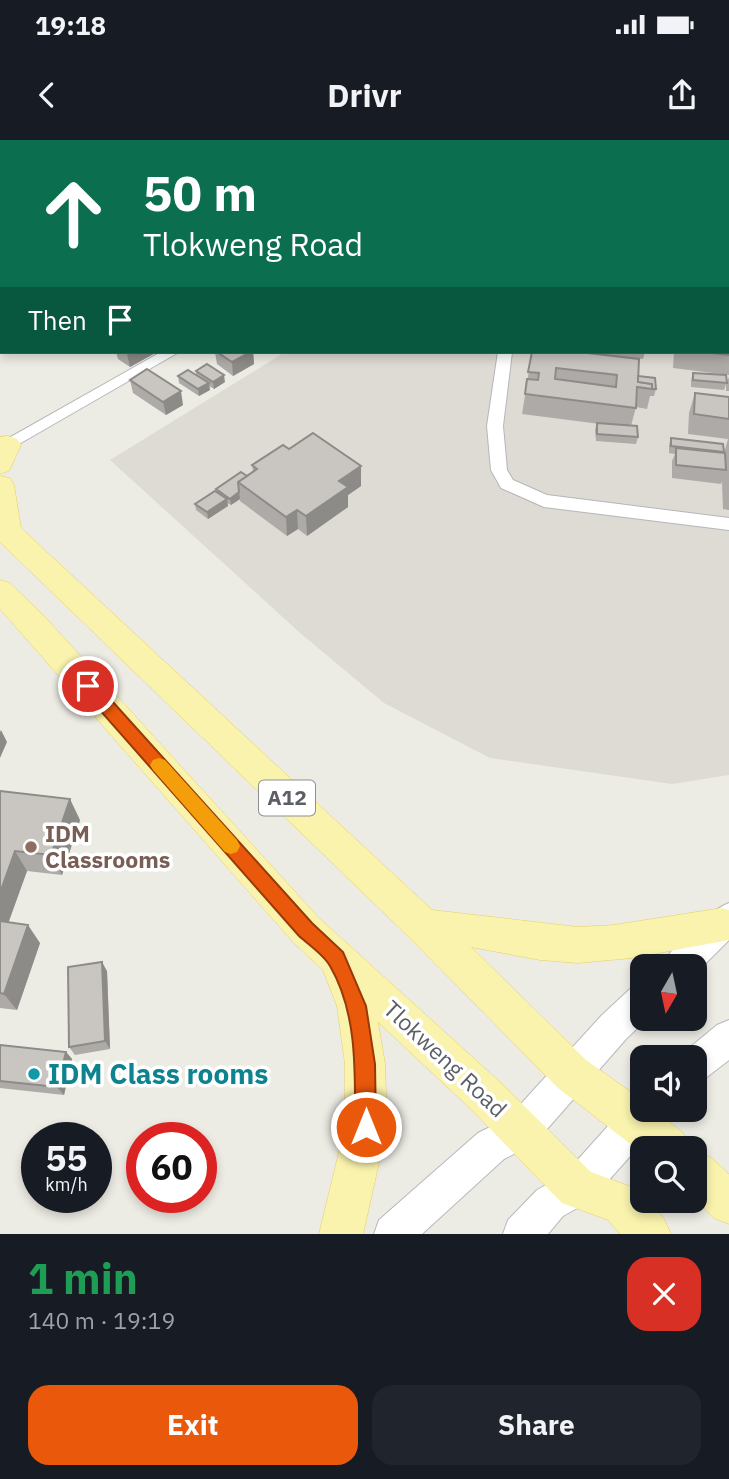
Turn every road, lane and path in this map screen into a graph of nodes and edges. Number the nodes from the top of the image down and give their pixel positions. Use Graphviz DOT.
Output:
graph roads {
  1 [pos="169,354"];
  2 [pos="505,354"];
  3 [pos="2,452"];
  4 [pos="0,485"];
  5 [pos="729,524"];
  6 [pos="3,528"];
  7 [pos="0,591"];
  8 [pos="725,921"];
  9 [pos="424,927"];
  10 [pos="306,930"];
  11 [pos="691,954"];
  12 [pos="630,1014"];
  13 [pos="729,1037"];
  14 [pos="707,1055"];
  15 [pos="572,1074"];
  16 [pos="630,1108"];
  17 [pos="635,1122"];
  18 [pos="647,1122"];
  19 [pos="521,1131"];
  20 [pos="658,1136"];
  21 [pos="707,1183"];
  22 [pos="577,1188"];
  23 [pos="729,1203"];
  24 [pos="341,1234"];
  25 [pos="393,1234"];
  26 [pos="523,1234"];
  27 [pos="649,1234"];
  1 -- 3 [label="street"];
  2 -- 5 [label="street"];
  4 -- 6 [label="main road"];
  6 -- 9 [label="main road, A12"];
  7 -- 10 [label="main road, Tlokweng Road"];
  8 -- 9 [label="main road"];
  8 -- 11 [label="main road"];
  9 -- 15 [label="main road, A12"];
  10 -- 19 [label="main road, Tlokweng Road"];
  10 -- 24 [label="main road"];
  12 -- 15 [label="main road"];
  13 -- 14 [label="main road"];
  15 -- 16 [label="main road, A12"];
  15 -- 19 [label="main road"];
  17 -- 22 [label="main road"];
  18 -- 20 [label="main road, A12"];
  19 -- 22 [label="main road, Tlokweng Road"];
  19 -- 25 [label="main road"];
  21 -- 23 [label="main road"];
  22 -- 26 [label="main road"];
  22 -- 27 [label="main road"];
}
